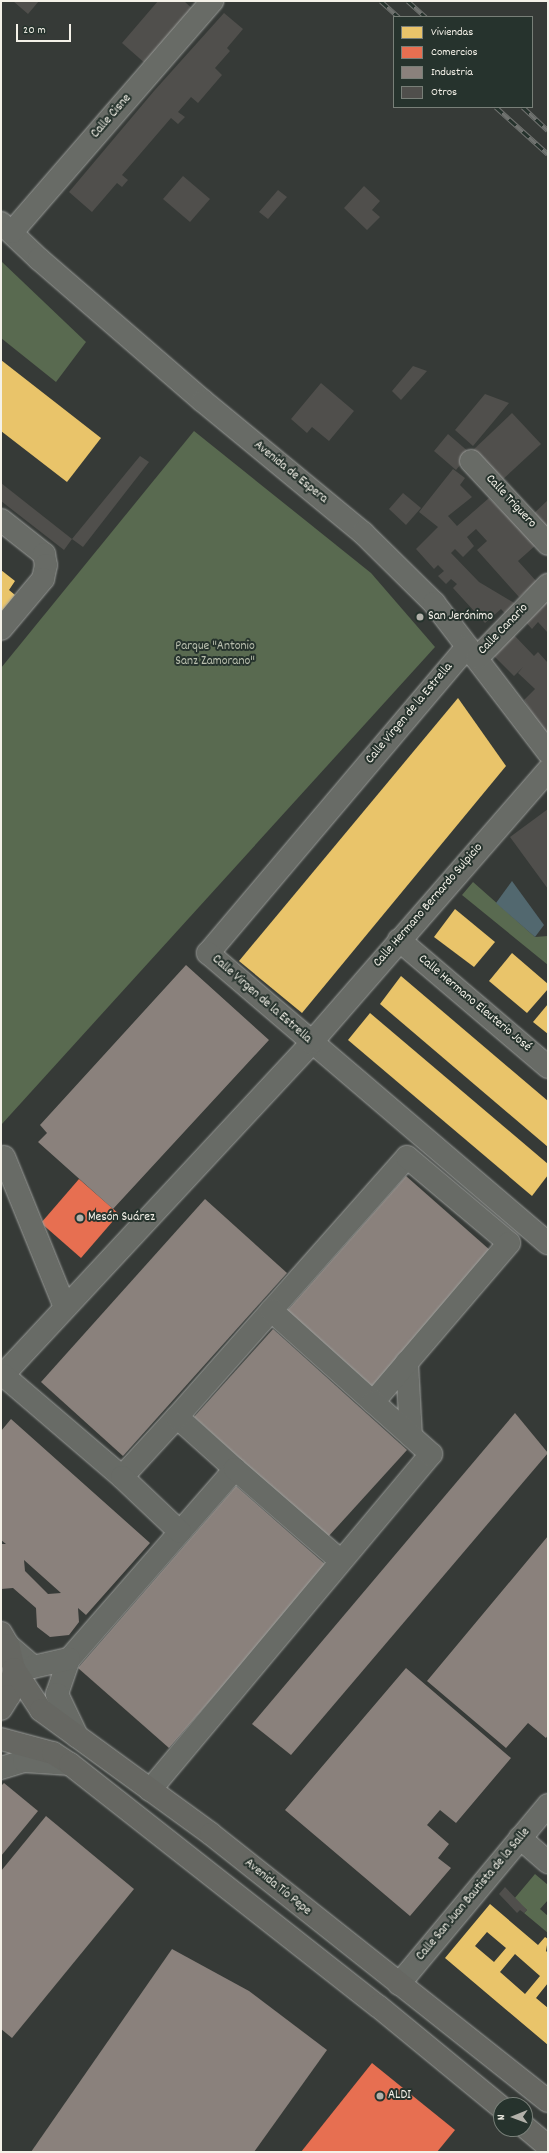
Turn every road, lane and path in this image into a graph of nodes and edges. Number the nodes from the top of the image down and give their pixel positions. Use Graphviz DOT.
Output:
graph roads {
  1 [pos="212,1"];
  2 [pos="6,228"];
  3 [pos="471,461"];
  4 [pos="1,520"];
  5 [pos="548,544"];
  6 [pos="548,585"];
  7 [pos="1,629"];
  8 [pos="472,653"];
  9 [pos="548,752"];
  10 [pos="548,770"];
  11 [pos="399,940"];
  12 [pos="311,1043"];
  13 [pos="548,1067"];
  14 [pos="4,1157"];
  15 [pos="548,1243"];
  16 [pos="66,1307"];
  17 [pos="271,1310"];
  18 [pos="407,1362"];
  19 [pos="2,1376"];
  20 [pos="373,1402"];
  21 [pos="177,1417"];
  22 [pos="411,1436"];
  23 [pos="235,1469"];
  24 [pos="122,1477"];
  25 [pos="180,1532"];
  26 [pos="341,1561"];
  27 [pos="5,1639"];
  28 [pos="69,1659"];
  29 [pos="14,1669"];
  30 [pos="1,1709"];
  31 [pos="77,1736"];
  32 [pos="1,1739"];
  33 [pos="70,1764"];
  34 [pos="1,1768"];
  35 [pos="150,1790"];
  36 [pos="548,1806"];
  37 [pos="520,1838"];
  38 [pos="548,1862"];
  39 [pos="400,1984"];
  40 [pos="493,2100"];
  41 [pos="548,2100"];
  42 [pos="533,2134"];
  43 [pos="548,2146"];
  1 -- 2 [label="street, Calle Cisne"];
  2 -- 8 [label="street, Avenida de Espera"];
  3 -- 5 [label="street, Calle Triguero"];
  4 -- 7 [label="street"];
  6 -- 8 [label="street, Calle Canario"];
  8 -- 9 [label="street, Avenida de Espera"];
  8 -- 12 [label="street, Calle Virgen de la Estrella"];
  10 -- 11 [label="street, Calle Hermano Bernardo Sulpicio"];
  11 -- 12 [label="street, Calle Hermano Bernardo Sulpicio"];
  11 -- 13 [label="street, Calle Hermano Eleuterio José"];
  12 -- 15 [label="street, Calle Virgen de la Estrella"];
  12 -- 16 [label="street, Calle Hermano Bernardo Sulpicio"];
  14 -- 16 [label="street"];
  16 -- 19 [label="street, Calle Hermano Bernardo Sulpicio"];
  17 -- 18 [label="street"];
  17 -- 20 [label="street"];
  17 -- 21 [label="street"];
  18 -- 20 [label="street"];
  18 -- 22 [label="street"];
  19 -- 24 [label="street"];
  20 -- 22 [label="street"];
  21 -- 23 [label="street"];
  21 -- 24 [label="street"];
  22 -- 26 [label="street"];
  23 -- 25 [label="street"];
  23 -- 26 [label="street"];
  24 -- 25 [label="street"];
  25 -- 28 [label="street"];
  26 -- 35 [label="street"];
  27 -- 28 [label="street"];
  27 -- 29 [label="main road"];
  28 -- 31 [label="street"];
  29 -- 30 [label="main road"];
  29 -- 31 [label="main road, Avenida Tío Pepe"];
  31 -- 35 [label="main road, Avenida Tío Pepe"];
  32 -- 33 [label="main road"];
  33 -- 34 [label="street"];
  33 -- 40 [label="main road"];
  35 -- 39 [label="main road, Avenida Tío Pepe"];
  36 -- 37 [label="street, Calle San Juan Bautista de la Salle"];
  37 -- 38 [label="street"];
  37 -- 39 [label="street, Calle San Juan Bautista de la Salle"];
  39 -- 41 [label="main road, Avenida Tío Pepe"];
  42 -- 43 [label="main road"];
}
